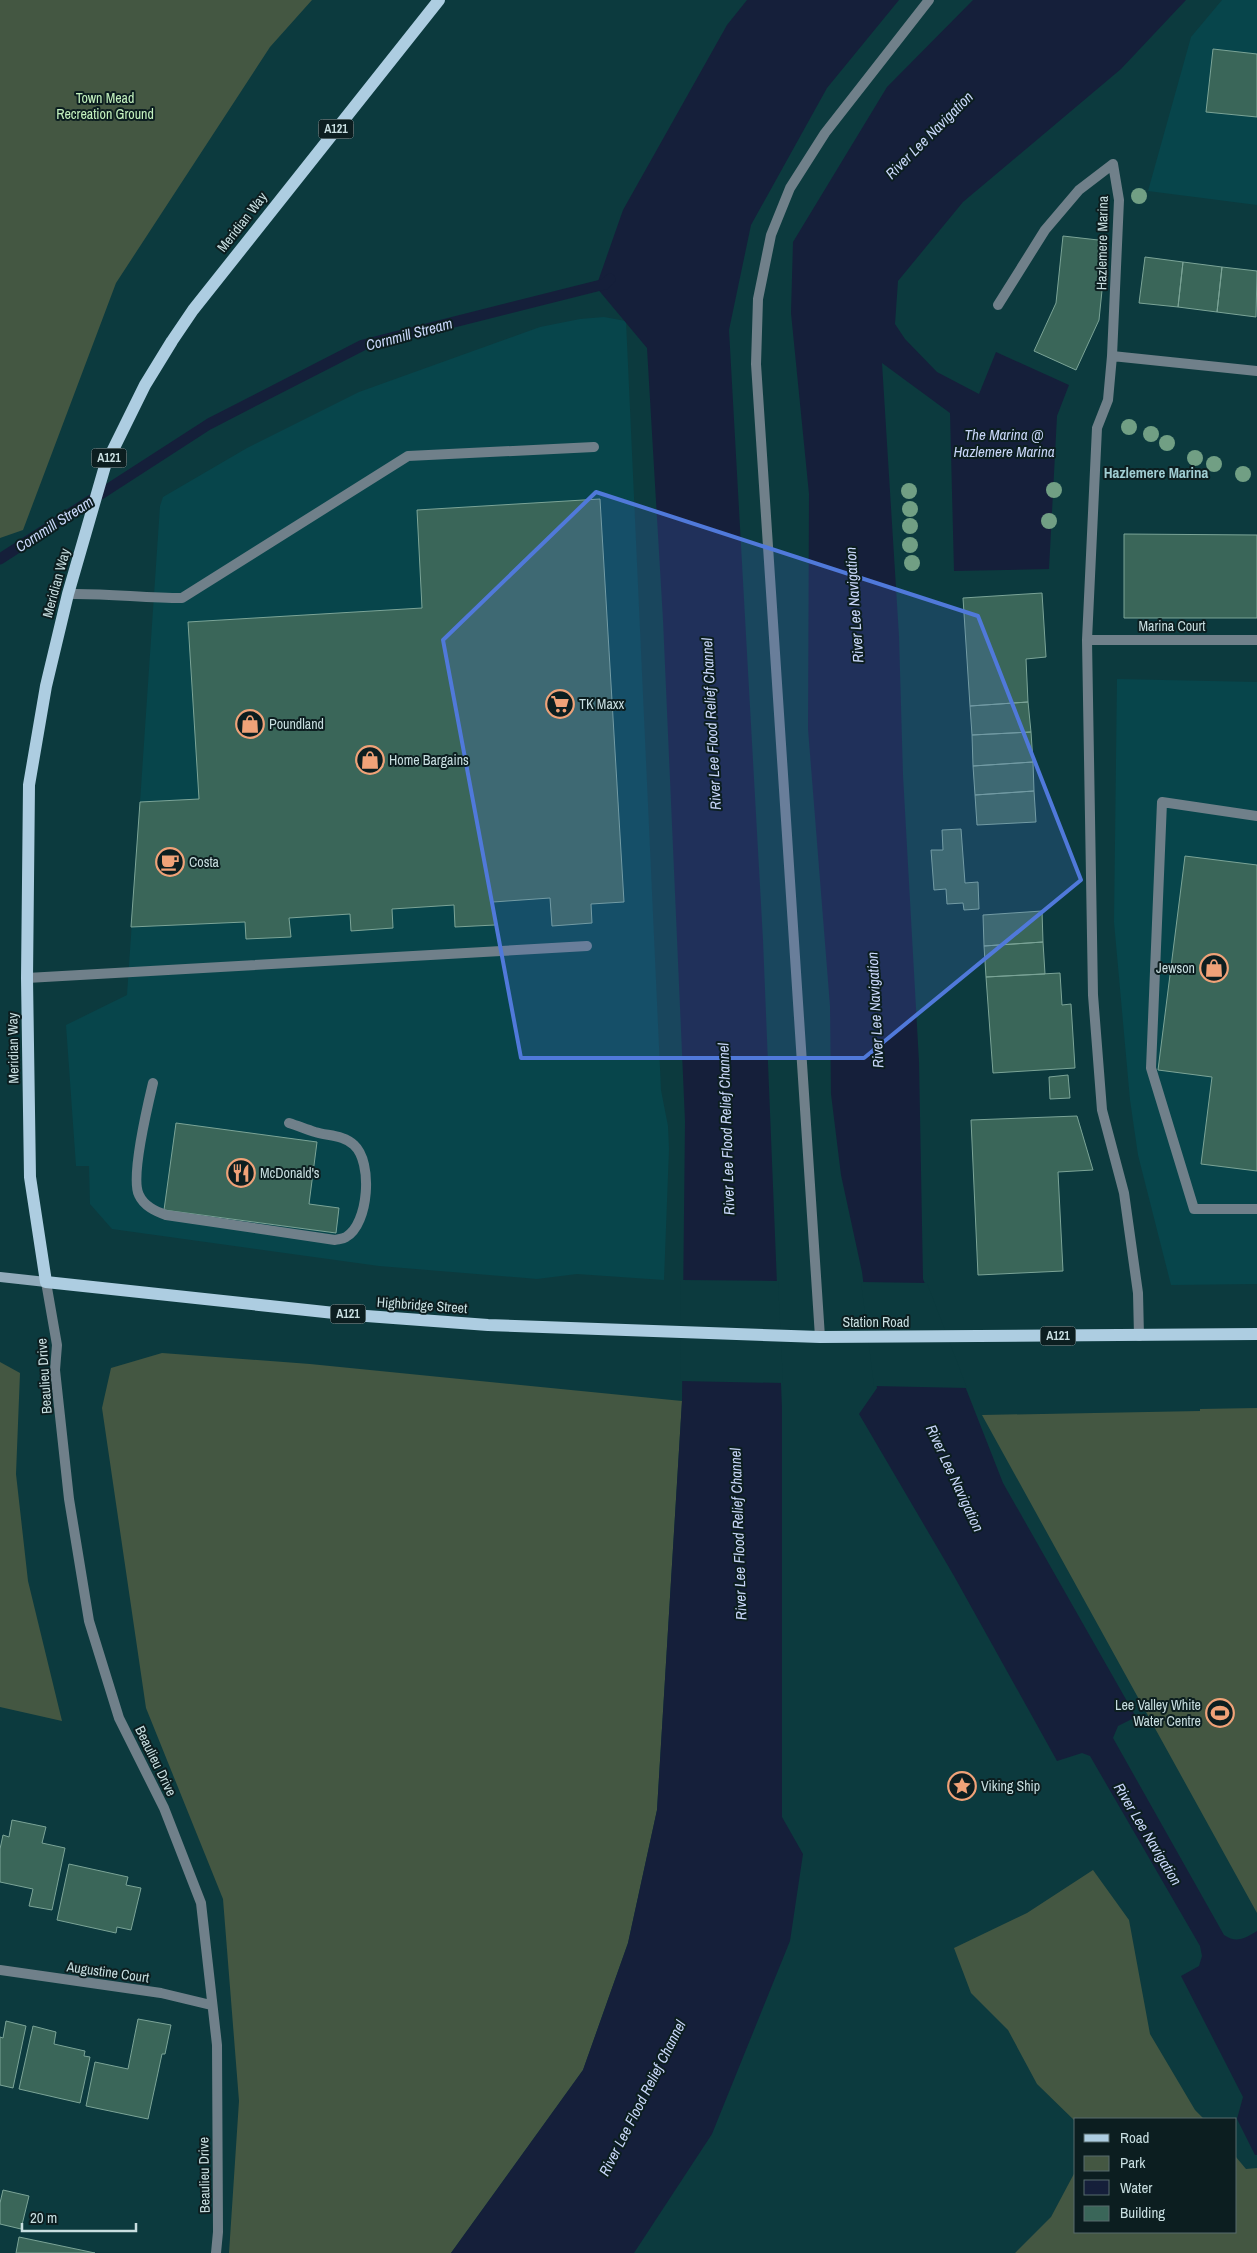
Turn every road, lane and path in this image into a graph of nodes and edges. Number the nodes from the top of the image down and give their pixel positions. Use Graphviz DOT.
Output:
graph roads {
  1 [pos="439,0"];
  2 [pos="929,0"];
  3 [pos="998,305"];
  4 [pos="1112,356"];
  5 [pos="1257,371"];
  6 [pos="594,447"];
  7 [pos="68,594"];
  8 [pos="1087,640"];
  9 [pos="1257,640"];
  10 [pos="1257,816"];
  11 [pos="586,946"];
  12 [pos="27,978"];
  13 [pos="154,1083"];
  14 [pos="289,1123"];
  15 [pos="1257,1209"];
  16 [pos="0,1277"];
  17 [pos="46,1282"];
  18 [pos="1257,1334"];
  19 [pos="784,1336"];
  20 [pos="1139,1336"];
  21 [pos="820,1337"];
  22 [pos="0,1970"];
  23 [pos="212,2005"];
  24 [pos="216,2253"];
  1 -- 7 [label="main road, Meridian Way / A121"];
  2 -- 21 [label="street"];
  3 -- 4 [label="street, Hazlemere Marina"];
  4 -- 5 [label="street"];
  4 -- 8 [label="street, Hazlemere Marina"];
  6 -- 7 [label="street"];
  7 -- 12 [label="main road, Meridian Way / A121"];
  8 -- 9 [label="street, Marina Court"];
  8 -- 20 [label="street, Hazlemere Marina"];
  10 -- 15 [label="street"];
  11 -- 12 [label="street"];
  12 -- 17 [label="main road, Meridian Way / A121"];
  13 -- 14 [label="street"];
  16 -- 17 [label="main road, Highbridge Street"];
  17 -- 19 [label="main road, Highbridge Street / A121"];
  17 -- 23 [label="street, Beaulieu Drive"];
  18 -- 20 [label="main road, A121"];
  19 -- 21 [label="main road, Station Road / A121"];
  20 -- 21 [label="main road, Station Road / A121"];
  22 -- 23 [label="street, Augustine Court"];
  23 -- 24 [label="street, Beaulieu Drive"];
}
